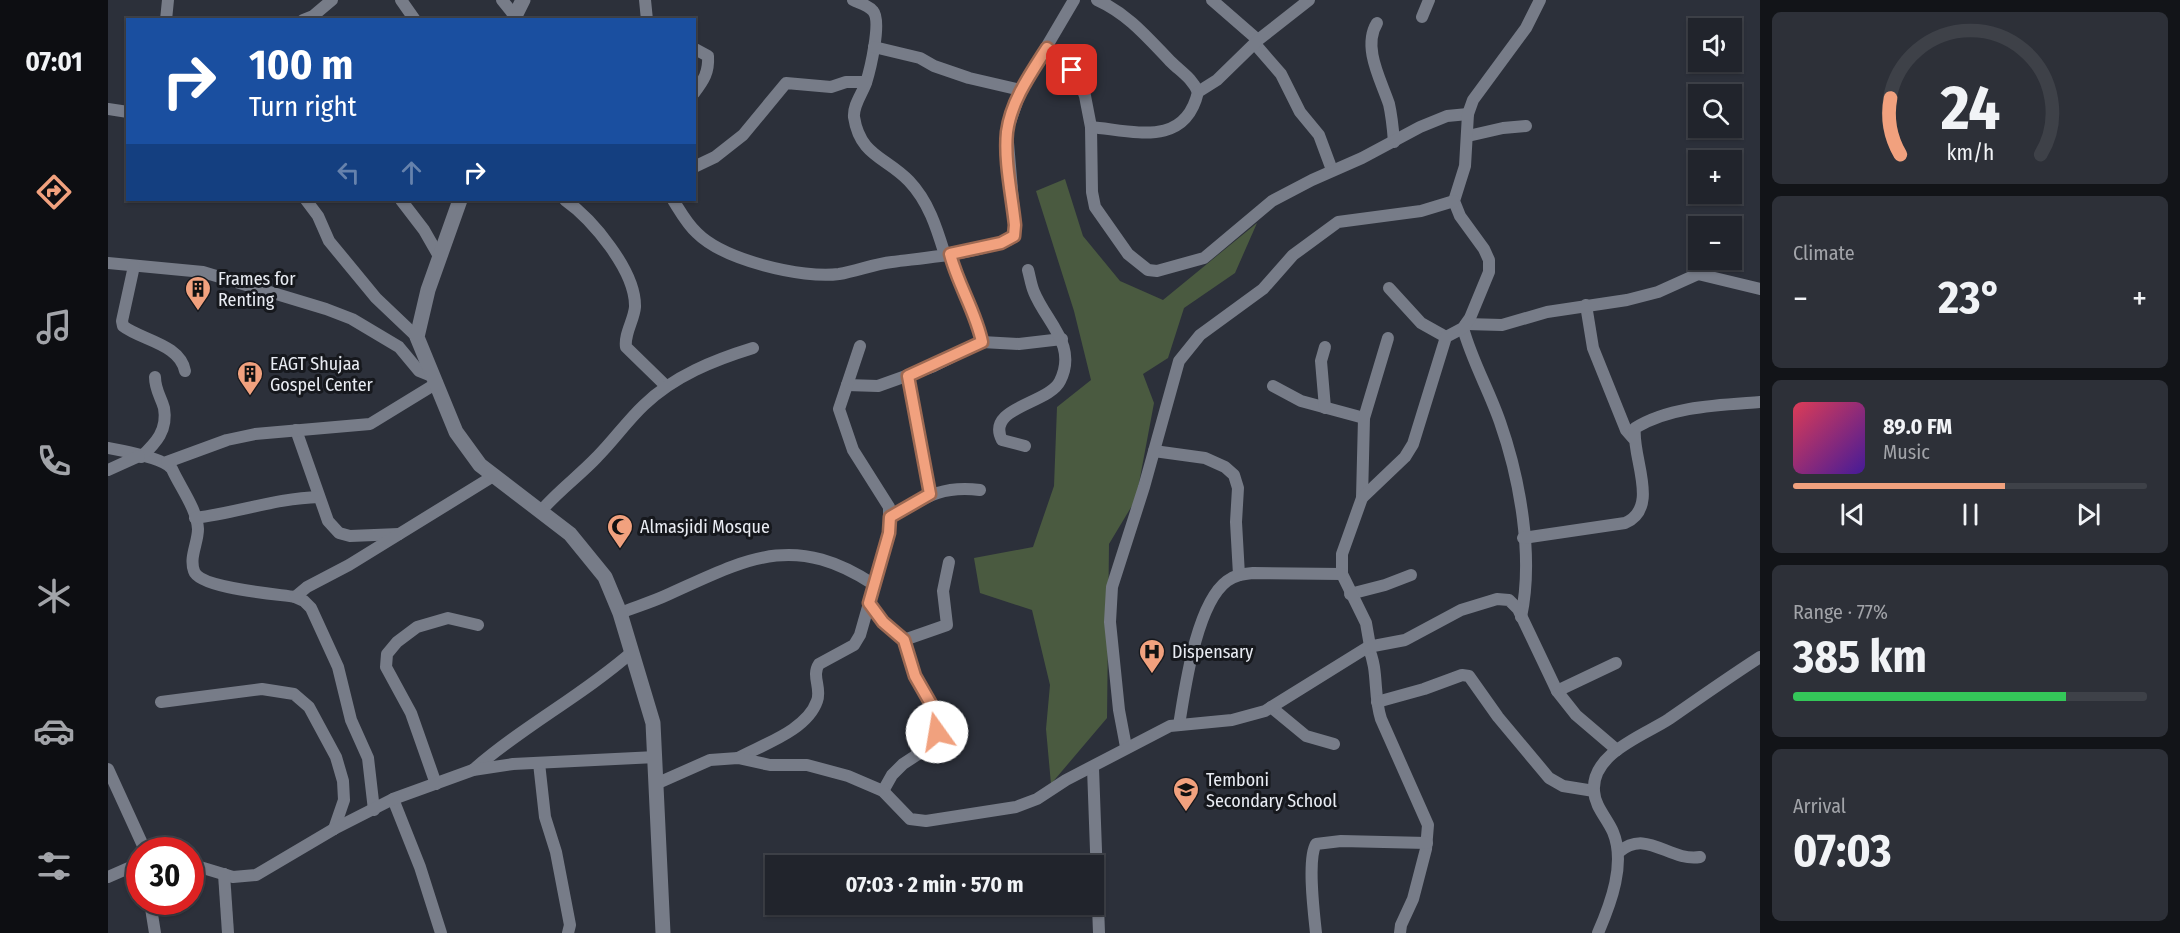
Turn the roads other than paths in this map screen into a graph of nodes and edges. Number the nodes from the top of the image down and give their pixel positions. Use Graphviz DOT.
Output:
graph roads {
  1 [pos="168,0"];
  2 [pos="332,0"];
  3 [pos="401,0"];
  4 [pos="502,0"];
  5 [pos="523,0"];
  6 [pos="645,0"];
  7 [pos="853,0"];
  8 [pos="1074,0"];
  9 [pos="1097,0"];
  10 [pos="1212,0"];
  11 [pos="1309,0"];
  12 [pos="1429,0"];
  13 [pos="1536,2"];
  14 [pos="1422,17"];
  15 [pos="166,18"];
  16 [pos="308,18"];
  17 [pos="414,18"];
  18 [pos="515,18"];
  19 [pos="647,18"];
  20 [pos="1377,22"];
  21 [pos="1256,42"];
  22 [pos="874,47"];
  23 [pos="1047,48"];
  24 [pos="696,50"];
  25 [pos="866,82"];
  26 [pos="696,90"];
  27 [pos="1021,90"];
  28 [pos="1198,92"];
  29 [pos="108,109"];
  30 [pos="126,112"];
  31 [pos="1468,114"];
  32 [pos="1526,126"];
  33 [pos="1091,127"];
  34 [pos="1468,136"];
  35 [pos="1394,142"];
  36 [pos="696,166"];
  37 [pos="1332,170"];
  38 [pos="307,201"];
  39 [pos="402,201"];
  40 [pos="459,201"];
  41 [pos="567,201"];
  42 [pos="674,201"];
  43 [pos="1454,201"];
  44 [pos="948,255"];
  45 [pos="440,258"];
  46 [pos="108,263"];
  47 [pos="134,266"];
  48 [pos="1028,270"];
  49 [pos="1389,288"];
  50 [pos="1760,289"];
  51 [pos="1586,304"];
  52 [pos="1464,326"];
  53 [pos="417,337"];
  54 [pos="1446,337"];
  55 [pos="1388,338"];
  56 [pos="1062,339"];
  57 [pos="982,342"];
  58 [pos="860,346"];
  59 [pos="1325,347"];
  60 [pos="753,348"];
  61 [pos="185,371"];
  62 [pos="908,376"];
  63 [pos="155,377"];
  64 [pos="436,380"];
  65 [pos="847,385"];
  66 [pos="666,386"];
  67 [pos="1273,386"];
  68 [pos="1760,402"];
  69 [pos="1325,408"];
  70 [pos="1364,418"];
  71 [pos="296,430"];
  72 [pos="1634,438"];
  73 [pos="1025,446"];
  74 [pos="108,448"];
  75 [pos="1154,451"];
  76 [pos="140,456"];
  77 [pos="167,462"];
  78 [pos="108,470"];
  79 [pos="495,475"];
  80 [pos="980,490"];
  81 [pos="930,494"];
  82 [pos="319,496"];
  83 [pos="1362,498"];
  84 [pos="541,511"];
  85 [pos="890,517"];
  86 [pos="195,518"];
  87 [pos="400,534"];
  88 [pos="1523,538"];
  89 [pos="949,562"];
  90 [pos="1342,574"];
  91 [pos="1239,575"];
  92 [pos="1411,575"];
  93 [pos="873,584"];
  94 [pos="1350,594"];
  95 [pos="295,597"];
  96 [pos="869,603"];
  97 [pos="620,613"];
  98 [pos="1521,617"];
  99 [pos="478,625"];
  100 [pos="904,640"];
  101 [pos="1369,647"];
  102 [pos="632,652"];
  103 [pos="1760,657"];
  104 [pos="1616,663"];
  105 [pos="1557,691"];
  106 [pos="161,702"];
  107 [pos="1377,702"];
  108 [pos="1271,707"];
  109 [pos="1179,725"];
  110 [pos="1334,744"];
  111 [pos="1126,747"];
  112 [pos="1617,750"];
  113 [pos="656,757"];
  114 [pos="738,758"];
  115 [pos="539,763"];
  116 [pos="1093,768"];
  117 [pos="108,769"];
  118 [pos="473,770"];
  119 [pos="658,783"];
  120 [pos="436,784"];
  121 [pos="883,791"];
  122 [pos="1594,791"];
  123 [pos="393,799"];
  124 [pos="374,810"];
  125 [pos="334,829"];
  126 [pos="139,837"];
  127 [pos="1427,843"];
  128 [pos="1619,852"];
  129 [pos="1700,857"];
  130 [pos="204,868"];
  131 [pos="126,869"];
  132 [pos="224,874"];
  133 [pos="108,877"];
  134 [pos="152,915"];
  135 [pos="155,933"];
  136 [pos="228,933"];
  137 [pos="441,933"];
  138 [pos="568,933"];
  139 [pos="663,933"];
  140 [pos="1099,933"];
  141 [pos="1316,933"];
  142 [pos="1400,933"];
  143 [pos="1598,933"];
  1 -- 15 [label="street"];
  2 -- 16 [label="street"];
  3 -- 17 [label="street"];
  4 -- 18 [label="street"];
  5 -- 18 [label="street"];
  6 -- 19 [label="street"];
  7 -- 22 [label="street"];
  8 -- 23 [label="street"];
  9 -- 28 [label="street"];
  10 -- 21 [label="street"];
  11 -- 21 [label="street"];
  12 -- 14 [label="street"];
  13 -- 31 [label="street"];
  20 -- 35 [label="street"];
  21 -- 28 [label="street"];
  21 -- 37 [label="street"];
  22 -- 25 [label="street"];
  22 -- 27 [label="street"];
  23 -- 27 [label="street"];
  23 -- 33 [label="street"];
  24 -- 26 [label="street"];
  25 -- 36 [label="street"];
  25 -- 44 [label="street"];
  27 -- 44 [label="street"];
  28 -- 33 [label="street"];
  29 -- 30 [label="street"];
  31 -- 34 [label="street"];
  31 -- 35 [label="street"];
  32 -- 34 [label="street"];
  33 -- 37 [label="street"];
  34 -- 43 [label="street"];
  35 -- 37 [label="street"];
  38 -- 53 [label="street"];
  39 -- 45 [label="street"];
  40 -- 45 [label="street"];
  41 -- 66 [label="street"];
  42 -- 44 [label="street"];
  43 -- 52 [label="street"];
  43 -- 75 [label="street"];
  44 -- 57 [label="street"];
  45 -- 53 [label="street"];
  46 -- 47 [label="street"];
  47 -- 61 [label="street"];
  47 -- 64 [label="street"];
  48 -- 56 [label="street"];
  49 -- 54 [label="street"];
  50 -- 51 [label="street"];
  51 -- 52 [label="street"];
  51 -- 72 [label="street"];
  52 -- 54 [label="street"];
  52 -- 88 [label="street"];
  53 -- 64 [label="street"];
  54 -- 83 [label="street"];
  55 -- 70 [label="street"];
  56 -- 57 [label="street"];
  56 -- 73 [label="street"];
  57 -- 62 [label="street"];
  58 -- 65 [label="street"];
  59 -- 69 [label="street"];
  60 -- 66 [label="street"];
  62 -- 65 [label="street"];
  62 -- 81 [label="street"];
  63 -- 76 [label="street"];
  64 -- 71 [label="street"];
  64 -- 79 [label="street"];
  65 -- 85 [label="street"];
  66 -- 84 [label="street"];
  67 -- 69 [label="street"];
  68 -- 72 [label="street"];
  69 -- 70 [label="street"];
  70 -- 83 [label="street"];
  71 -- 77 [label="street"];
  71 -- 82 [label="street"];
  72 -- 88 [label="street"];
  74 -- 76 [label="street"];
  75 -- 91 [label="street"];
  75 -- 111 [label="street"];
  76 -- 77 [label="street"];
  76 -- 78 [label="street"];
  77 -- 86 [label="street"];
  79 -- 84 [label="street"];
  79 -- 87 [label="street"];
  80 -- 81 [label="street"];
  81 -- 85 [label="street"];
  82 -- 86 [label="street"];
  82 -- 87 [label="street"];
  83 -- 90 [label="street"];
  84 -- 97 [label="street"];
  85 -- 93 [label="street"];
  86 -- 95 [label="street"];
  87 -- 95 [label="street"];
  88 -- 98 [label="street"];
  89 -- 100 [label="street"];
  90 -- 91 [label="street"];
  90 -- 94 [label="street"];
  91 -- 109 [label="street"];
  92 -- 94 [label="street"];
  93 -- 96 [label="street"];
  93 -- 97 [label="street"];
  94 -- 101 [label="street"];
  95 -- 124 [label="street"];
  96 -- 100 [label="street"];
  96 -- 114 [label="street"];
  97 -- 102 [label="street"];
  98 -- 101 [label="street"];
  98 -- 105 [label="street"];
  99 -- 120 [label="street"];
  100 -- 121 [label="street"];
  101 -- 107 [label="street"];
  101 -- 108 [label="street"];
  102 -- 113 [label="street"];
  102 -- 118 [label="street"];
  103 -- 112 [label="street"];
  104 -- 105 [label="street"];
  105 -- 112 [label="street"];
  106 -- 125 [label="street"];
  107 -- 122 [label="street"];
  107 -- 127 [label="street"];
  108 -- 109 [label="street"];
  108 -- 110 [label="street"];
  109 -- 111 [label="street"];
  111 -- 116 [label="street"];
  112 -- 122 [label="street"];
  113 -- 115 [label="street"];
  113 -- 119 [label="street"];
  114 -- 119 [label="street"];
  114 -- 121 [label="street"];
  115 -- 118 [label="street"];
  115 -- 138 [label="street"];
  116 -- 121 [label="street"];
  116 -- 140 [label="street"];
  117 -- 126 [label="street"];
  118 -- 120 [label="street"];
  119 -- 139 [label="street"];
  120 -- 123 [label="street"];
  122 -- 128 [label="street"];
  123 -- 124 [label="street"];
  123 -- 137 [label="street"];
  124 -- 125 [label="street"];
  125 -- 132 [label="street"];
  127 -- 141 [label="street"];
  127 -- 142 [label="street"];
  128 -- 129 [label="street"];
  128 -- 143 [label="street"];
  130 -- 132 [label="street"];
  131 -- 133 [label="street"];
  132 -- 136 [label="street"];
  134 -- 135 [label="street"];
}
